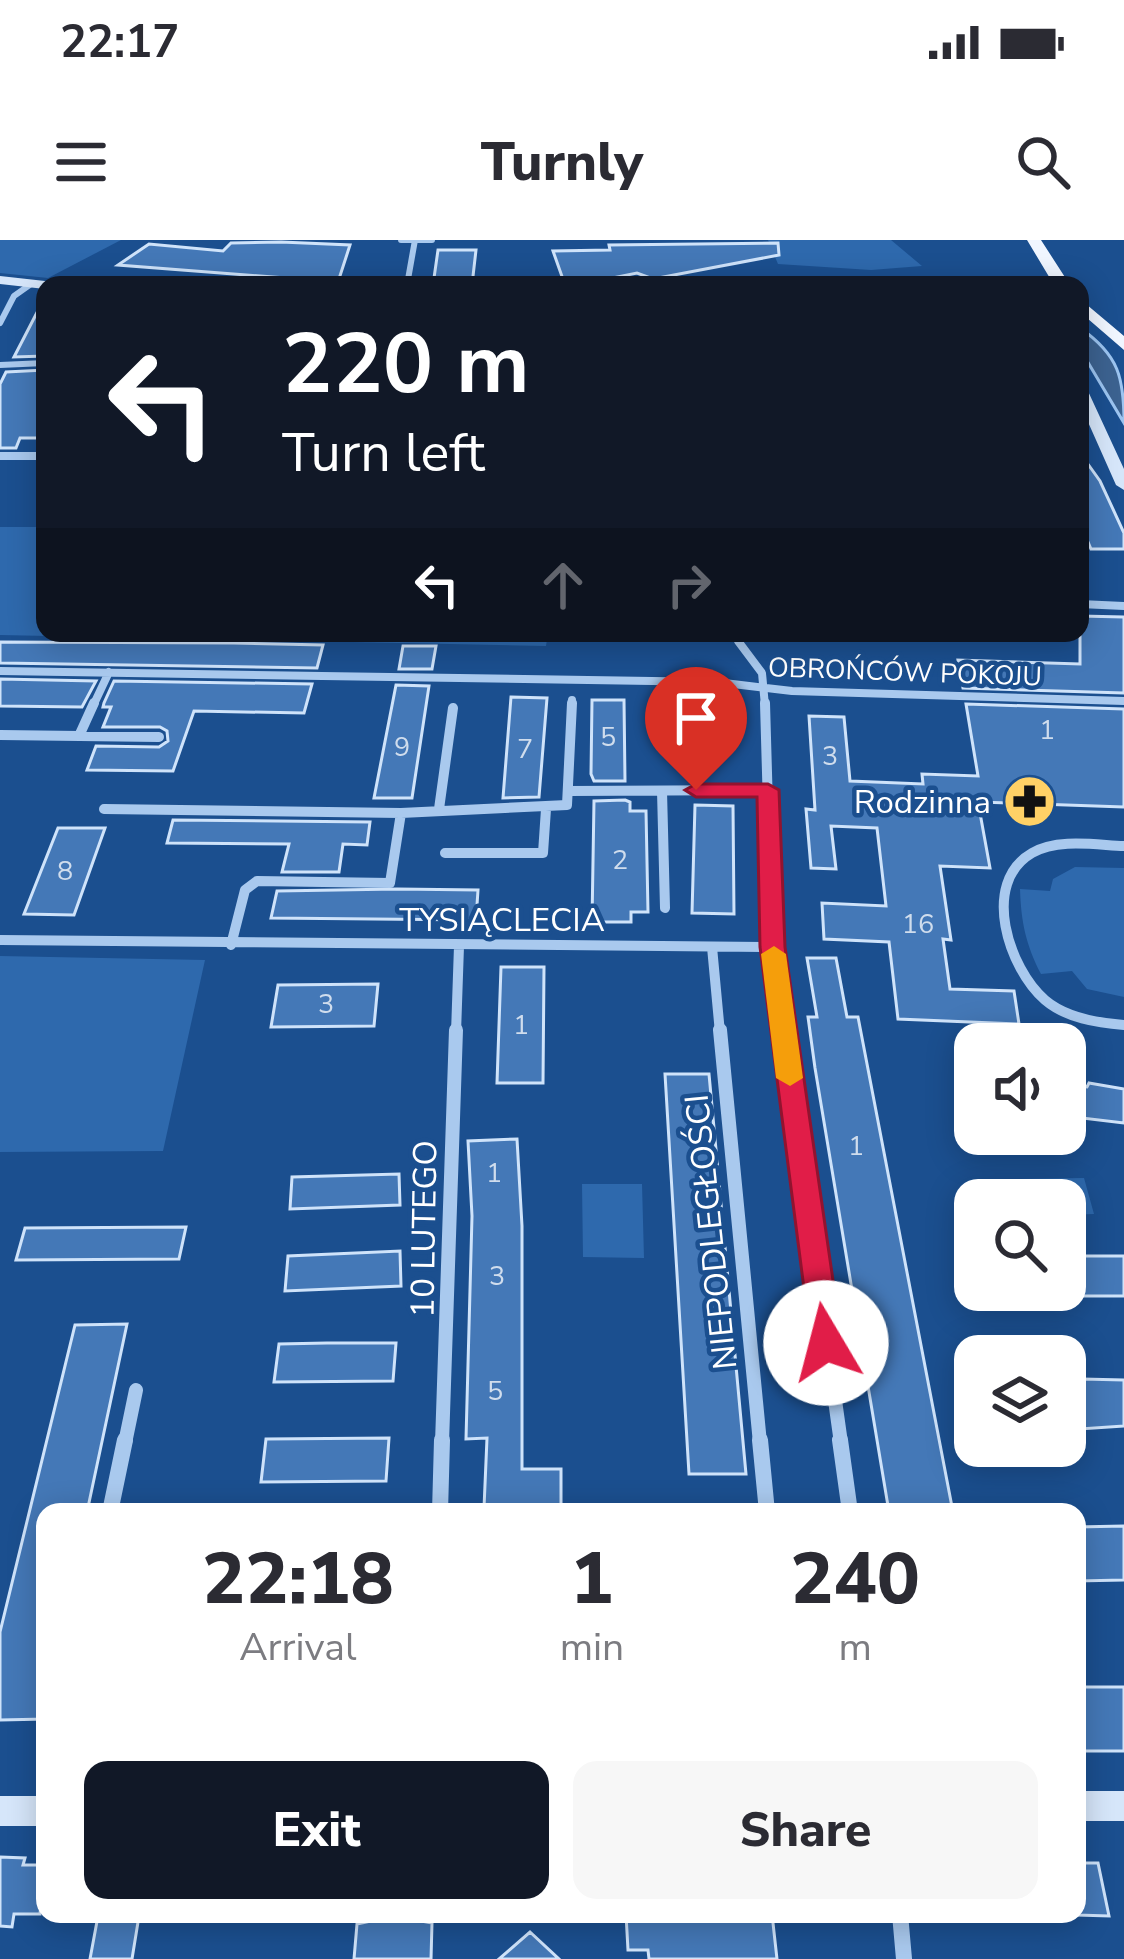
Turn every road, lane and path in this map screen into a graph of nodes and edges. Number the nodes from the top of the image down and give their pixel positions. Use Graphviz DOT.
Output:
graph roads {
  1 [pos="401,240"];
  2 [pos="415,240"];
  3 [pos="433,240"];
  4 [pos="1034,240"];
  5 [pos="409,276"];
  6 [pos="1056,276"];
  7 [pos="0,280"];
  8 [pos="36,285"];
  9 [pos="36,286"];
  10 [pos="1089,312"];
  11 [pos="0,323"];
  12 [pos="1124,345"];
  13 [pos="36,363"];
  14 [pos="0,364"];
  15 [pos="1089,408"];
  16 [pos="0,456"];
  17 [pos="36,456"];
  18 [pos="1124,484"];
  19 [pos="1089,604"];
  20 [pos="1124,605"];
  21 [pos="740,642"];
  22 [pos="0,671"];
  23 [pos="109,672"];
  24 [pos="765,688"];
  25 [pos="572,700"];
  26 [pos="1124,701"];
  27 [pos="453,708"];
  28 [pos="0,735"];
  29 [pos="79,736"];
  30 [pos="159,737"];
  31 [pos="662,790"];
  32 [pos="768,790"];
  33 [pos="569,791"];
  34 [pos="104,809"];
  35 [pos="439,809"];
  36 [pos="546,809"];
  37 [pos="401,813"];
  38 [pos="1124,846"];
  39 [pos="445,853"];
  40 [pos="665,908"];
  41 [pos="0,940"];
  42 [pos="231,945"];
  43 [pos="459,946"];
  44 [pos="712,947"];
  45 [pos="772,947"];
  46 [pos="1124,1025"];
  47 [pos="136,1390"];
  48 [pos="112,1503"];
  49 [pos="440,1503"];
  50 [pos="766,1503"];
  51 [pos="849,1503"];
  52 [pos="1086,1806"];
  53 [pos="1124,1806"];
  54 [pos="36,1810"];
  55 [pos="0,1811"];
  56 [pos="902,1923"];
  57 [pos="904,1959"];
  1 -- 2 [label="street"];
  2 -- 3 [label="street"];
  2 -- 5 [label="street"];
  4 -- 6 [label="main road"];
  7 -- 8 [label="street"];
  9 -- 11 [label="street"];
  10 -- 12 [label="main road"];
  13 -- 14 [label="street"];
  15 -- 18 [label="street"];
  16 -- 17 [label="street"];
  19 -- 20 [label="street"];
  21 -- 24 [label="street"];
  22 -- 23 [label="street, OBROŃCÓW POKOJU"];
  23 -- 24 [label="street, OBROŃCÓW POKOJU"];
  23 -- 29 [label="street"];
  24 -- 26 [label="street, OBROŃCÓW POKOJU"];
  24 -- 32 [label="street"];
  25 -- 33 [label="street"];
  27 -- 35 [label="street"];
  28 -- 29 [label="street"];
  29 -- 30 [label="street"];
  31 -- 32 [label="street"];
  31 -- 33 [label="street"];
  31 -- 40 [label="street"];
  32 -- 45 [label="street"];
  33 -- 36 [label="street"];
  34 -- 37 [label="street"];
  35 -- 36 [label="street"];
  35 -- 37 [label="street"];
  36 -- 39 [label="street"];
  37 -- 42 [label="street, TYSIĄCLECIA"];
  38 -- 46 [label="street"];
  41 -- 42 [label="street, TYSIĄCLECIA"];
  42 -- 43 [label="street, TYSIĄCLECIA"];
  43 -- 44 [label="street, TYSIĄCLECIA"];
  43 -- 49 [label="street, 10 LUTEGO"];
  44 -- 45 [label="street, TYSIĄCLECIA"];
  44 -- 50 [label="street, NIEPODLEGŁOŚCI"];
  45 -- 51 [label="street"];
  47 -- 48 [label="street"];
  52 -- 53 [label="street"];
  54 -- 55 [label="street"];
  56 -- 57 [label="street"];
}
